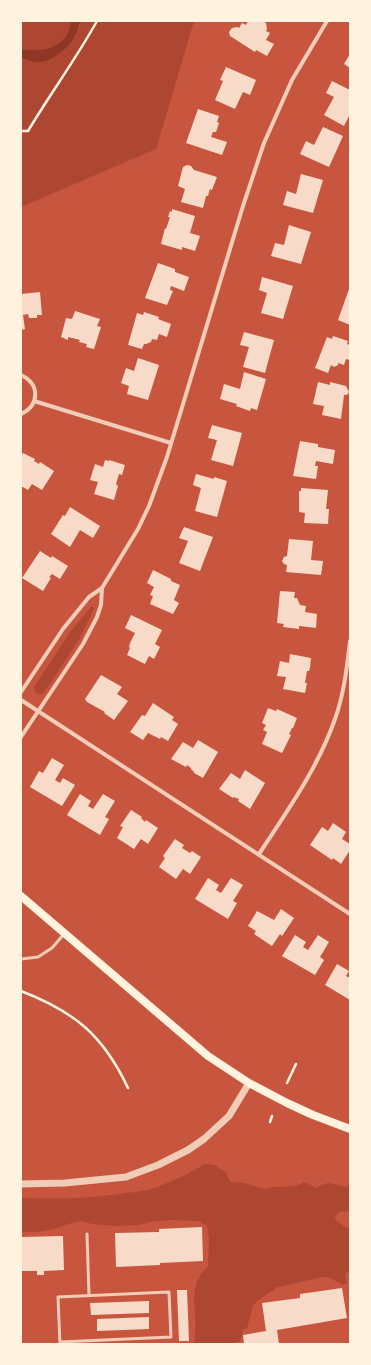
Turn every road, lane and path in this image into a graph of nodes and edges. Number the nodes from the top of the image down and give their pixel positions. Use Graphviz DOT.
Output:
graph roads {
  1 [pos="98,21"];
  2 [pos="327,21"];
  3 [pos="21,131"];
  4 [pos="21,375"];
  5 [pos="34,401"];
  6 [pos="21,414"];
  7 [pos="171,444"];
  8 [pos="102,588"];
  9 [pos="350,641"];
  10 [pos="21,692"];
  11 [pos="21,700"];
  12 [pos="38,711"];
  13 [pos="21,737"];
  14 [pos="259,854"];
  15 [pos="21,896"];
  16 [pos="350,914"];
  17 [pos="64,934"];
  18 [pos="21,959"];
  19 [pos="21,991"];
  20 [pos="296,1064"];
  21 [pos="249,1083"];
  22 [pos="287,1084"];
  23 [pos="128,1088"];
  24 [pos="272,1116"];
  25 [pos="270,1122"];
  26 [pos="350,1129"];
  27 [pos="21,1184"];
  28 [pos="87,1234"];
  29 [pos="89,1295"];
  30 [pos="60,1343"];
  1 -- 3 [label="path"];
  2 -- 7 [label="street"];
  4 -- 5 [label="street"];
  5 -- 6 [label="street"];
  5 -- 7 [label="street"];
  7 -- 8 [label="street"];
  8 -- 10 [label="street"];
  8 -- 12 [label="street"];
  9 -- 14 [label="street"];
  11 -- 12 [label="street"];
  12 -- 13 [label="street"];
  12 -- 14 [label="street"];
  14 -- 16 [label="street"];
  15 -- 17 [label="main road"];
  17 -- 18 [label="lane"];
  17 -- 21 [label="main road"];
  19 -- 23 [label="path"];
  20 -- 22 [label="path"];
  21 -- 26 [label="main road"];
  21 -- 27 [label="street"];
  24 -- 25 [label="path"];
  28 -- 29 [label="lane"];
  29 -- 30 [label="lane"];
  29 -- 30 [label="lane"];
}
